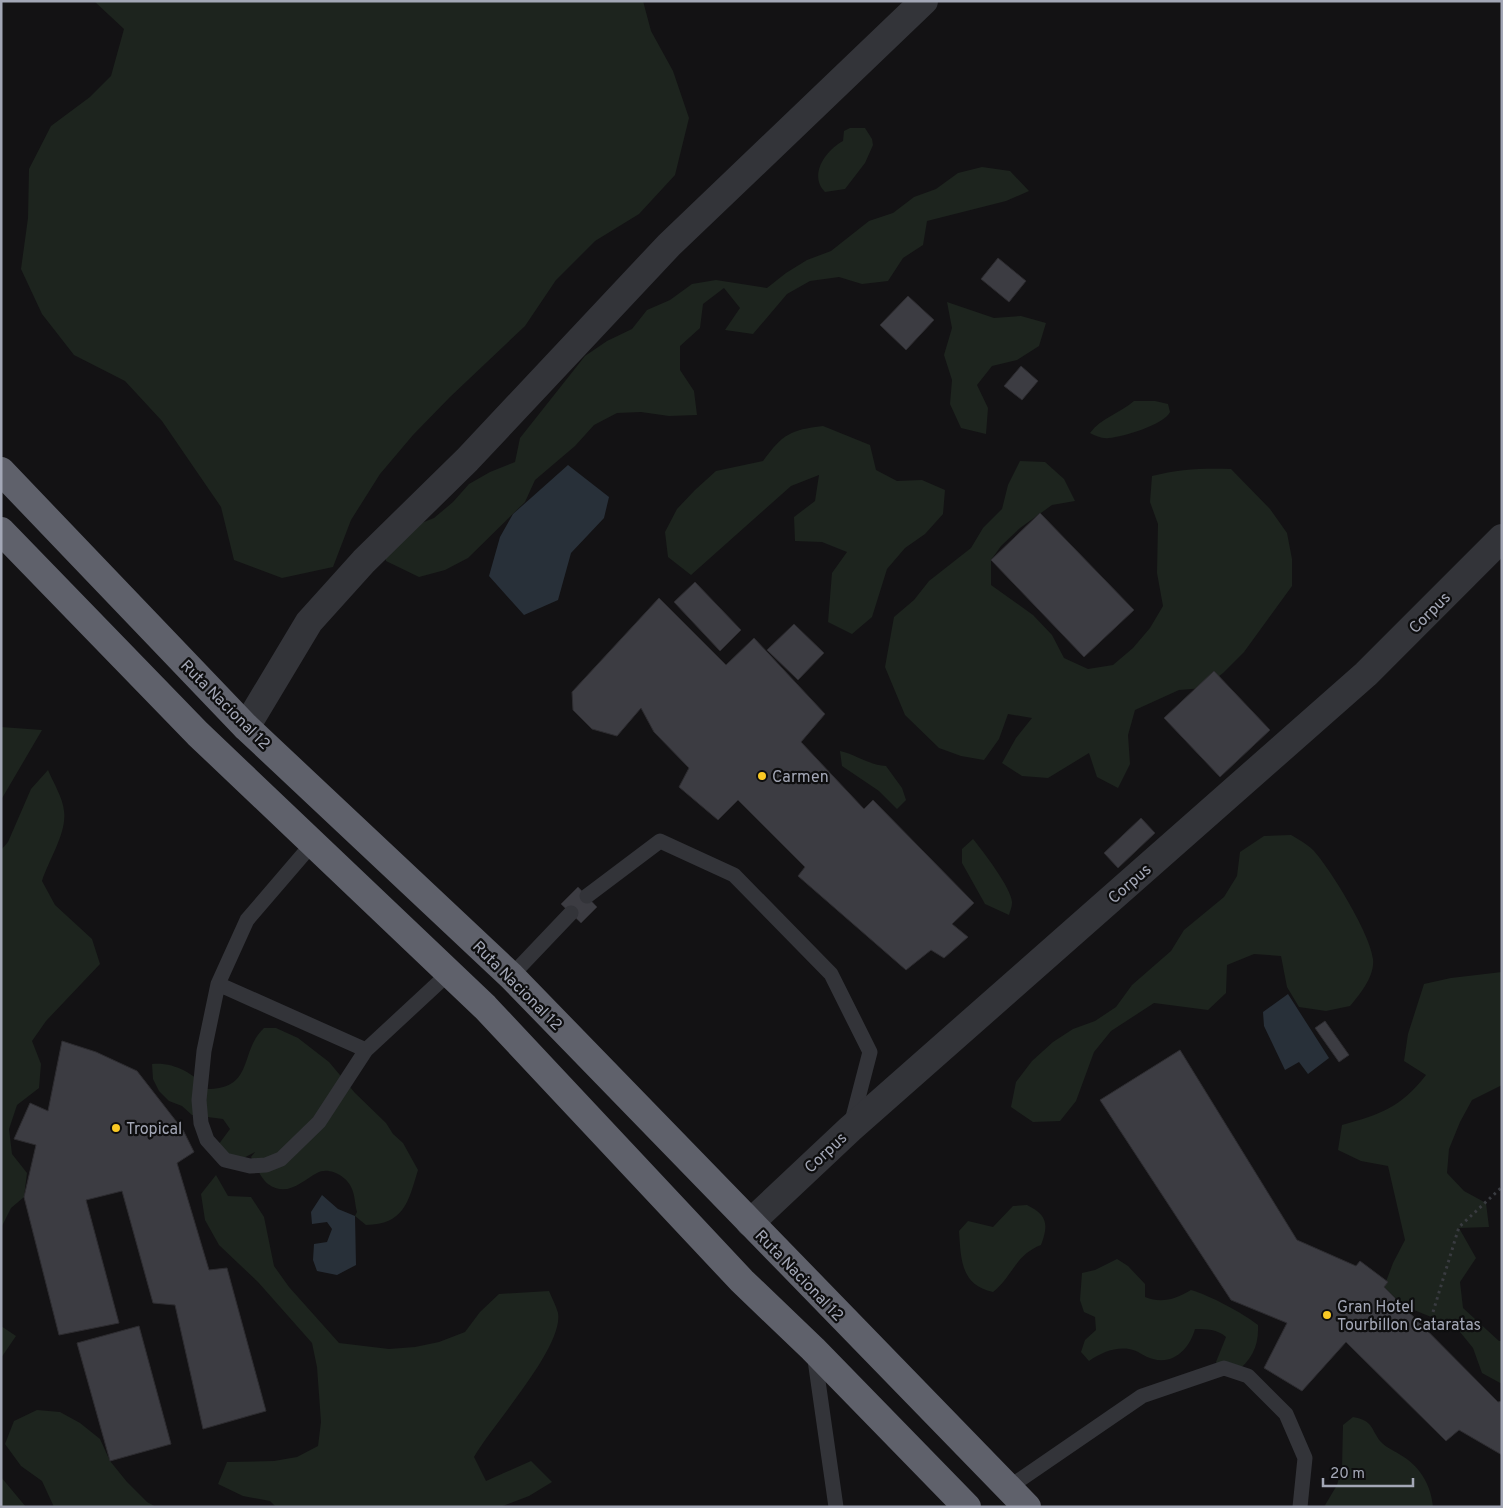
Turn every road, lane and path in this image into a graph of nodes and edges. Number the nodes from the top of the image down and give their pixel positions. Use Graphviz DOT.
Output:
graph roads {
  1 [pos="924,1"];
  2 [pos="1,470"];
  3 [pos="1,531"];
  4 [pos="1502,538"];
  5 [pos="246,727"];
  6 [pos="313,843"];
  7 [pos="587,896"];
  8 [pos="571,913"];
  9 [pos="449,973"];
  10 [pos="511,976"];
  11 [pos="218,984"];
  12 [pos="366,1050"];
  13 [pos="850,1129"];
  14 [pos="1502,1186"];
  15 [pos="750,1223"];
  16 [pos="1433,1312"];
  17 [pos="813,1349"];
  18 [pos="1018,1498"];
  19 [pos="836,1507"];
  20 [pos="967,1507"];
  21 [pos="1300,1507"];
  1 -- 5 [label="street"];
  2 -- 5 [label="highway, Ruta Nacional 12"];
  3 -- 6 [label="highway"];
  4 -- 13 [label="street, Corpus"];
  5 -- 10 [label="highway, Ruta Nacional 12"];
  6 -- 9 [label="highway"];
  6 -- 11 [label="lane"];
  7 -- 13 [label="lane"];
  8 -- 10 [label="lane"];
  9 -- 12 [label="lane"];
  9 -- 17 [label="highway"];
  10 -- 15 [label="highway, Ruta Nacional 12"];
  11 -- 12 [label="lane"];
  11 -- 12 [label="lane"];
  13 -- 15 [label="street, Corpus"];
  14 -- 16 [label="path"];
  15 -- 18 [label="highway, Ruta Nacional 12"];
  17 -- 19 [label="lane"];
  17 -- 20 [label="highway"];
  18 -- 21 [label="lane"];
}
